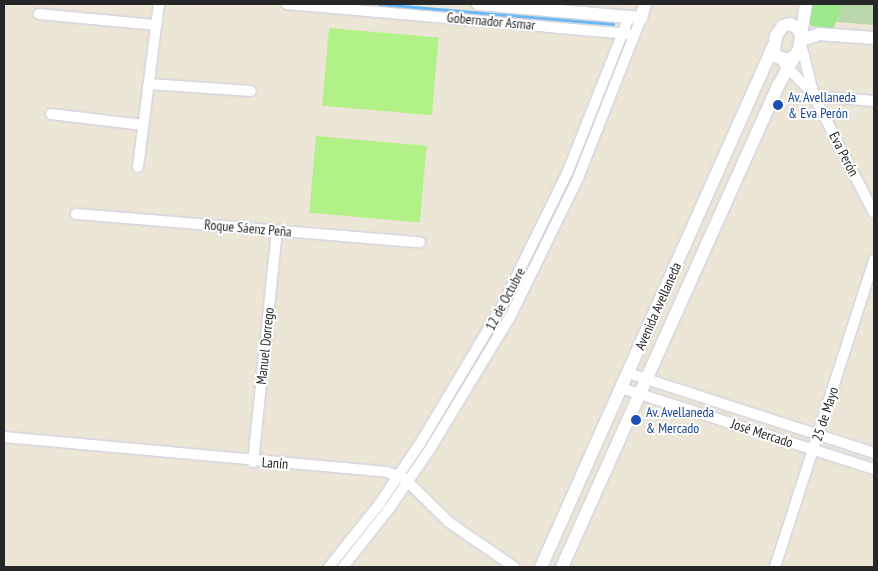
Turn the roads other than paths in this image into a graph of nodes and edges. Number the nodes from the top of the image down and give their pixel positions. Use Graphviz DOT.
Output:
graph roads {
  1 [pos="159,4"];
  2 [pos="286,4"];
  3 [pos="478,4"];
  4 [pos="633,4"];
  5 [pos="645,4"];
  6 [pos="806,4"];
  7 [pos="39,14"];
  8 [pos="635,17"];
  9 [pos="156,25"];
  10 [pos="623,33"];
  11 [pos="635,34"];
  12 [pos="874,38"];
  13 [pos="800,44"];
  14 [pos="776,51"];
  15 [pos="787,68"];
  16 [pos="149,84"];
  17 [pos="251,91"];
  18 [pos="814,96"];
  19 [pos="874,101"];
  20 [pos="51,114"];
  21 [pos="143,125"];
  22 [pos="138,167"];
  23 [pos="874,213"];
  24 [pos="76,214"];
  25 [pos="277,230"];
  26 [pos="420,242"];
  27 [pos="874,260"];
  28 [pos="628,373"];
  29 [pos="647,379"];
  30 [pos="621,388"];
  31 [pos="640,394"];
  32 [pos="818,435"];
  33 [pos="4,438"];
  34 [pos="813,450"];
  35 [pos="874,453"];
  36 [pos="253,462"];
  37 [pos="874,469"];
  38 [pos="398,475"];
  39 [pos="408,482"];
  40 [pos="328,567"];
  41 [pos="343,567"];
  42 [pos="514,567"];
  43 [pos="541,567"];
  44 [pos="562,567"];
  45 [pos="775,567"];
  1 -- 9 [label="street"];
  2 -- 10 [label="street, Gobernador Asmar"];
  3 -- 8 [label="street, Gobernador Asmar"];
  4 -- 8 [label="street, 12 de Octubre"];
  5 -- 8 [label="street, 12 de Octubre"];
  6 -- 13 [label="street, Avenida Avellaneda"];
  7 -- 9 [label="street"];
  8 -- 10 [label="street, 12 de Octubre"];
  8 -- 11 [label="street, 12 de Octubre"];
  9 -- 16 [label="street"];
  10 -- 11 [label="street, Gobernador Asmar"];
  10 -- 38 [label="street, 12 de Octubre"];
  11 -- 39 [label="street, 12 de Octubre"];
  12 -- 13 [label="street"];
  13 -- 14 [label="street"];
  13 -- 14 [label="street, Avenida Avellaneda"];
  13 -- 15 [label="street, Avenida Avellaneda"];
  13 -- 18 [label="street, Eva Perón"];
  14 -- 15 [label="street, Eva Perón"];
  14 -- 28 [label="street, Avenida Avellaneda"];
  15 -- 18 [label="street, Eva Perón"];
  15 -- 29 [label="street, Avenida Avellaneda"];
  16 -- 17 [label="street"];
  16 -- 21 [label="street"];
  18 -- 19 [label="street"];
  18 -- 23 [label="street, Eva Perón"];
  20 -- 21 [label="street"];
  21 -- 22 [label="street"];
  24 -- 25 [label="street, Roque Sáenz Peña"];
  25 -- 26 [label="street, Roque Sáenz Peña"];
  25 -- 36 [label="street, Manuel Dorrego"];
  27 -- 32 [label="street, 25 de Mayo"];
  28 -- 29 [label="street, José Mercado"];
  28 -- 30 [label="street, Avenida Avellaneda"];
  29 -- 31 [label="street, Avenida Avellaneda"];
  29 -- 32 [label="street, José Mercado"];
  30 -- 31 [label="street, José Mercado"];
  30 -- 43 [label="street, Avenida Avellaneda"];
  31 -- 34 [label="street, José Mercado"];
  31 -- 44 [label="street, Avenida Avellaneda"];
  32 -- 34 [label="street, 25 de Mayo"];
  32 -- 35 [label="street, José Mercado"];
  33 -- 36 [label="street, Lanín"];
  34 -- 37 [label="street, José Mercado"];
  34 -- 45 [label="street, 25 de Mayo"];
  36 -- 38 [label="street, Lanín"];
  38 -- 39 [label="street, Lanín"];
  38 -- 40 [label="street, 12 de Octubre"];
  39 -- 41 [label="street, 12 de Octubre"];
  39 -- 42 [label="street, Lanín"];
}
